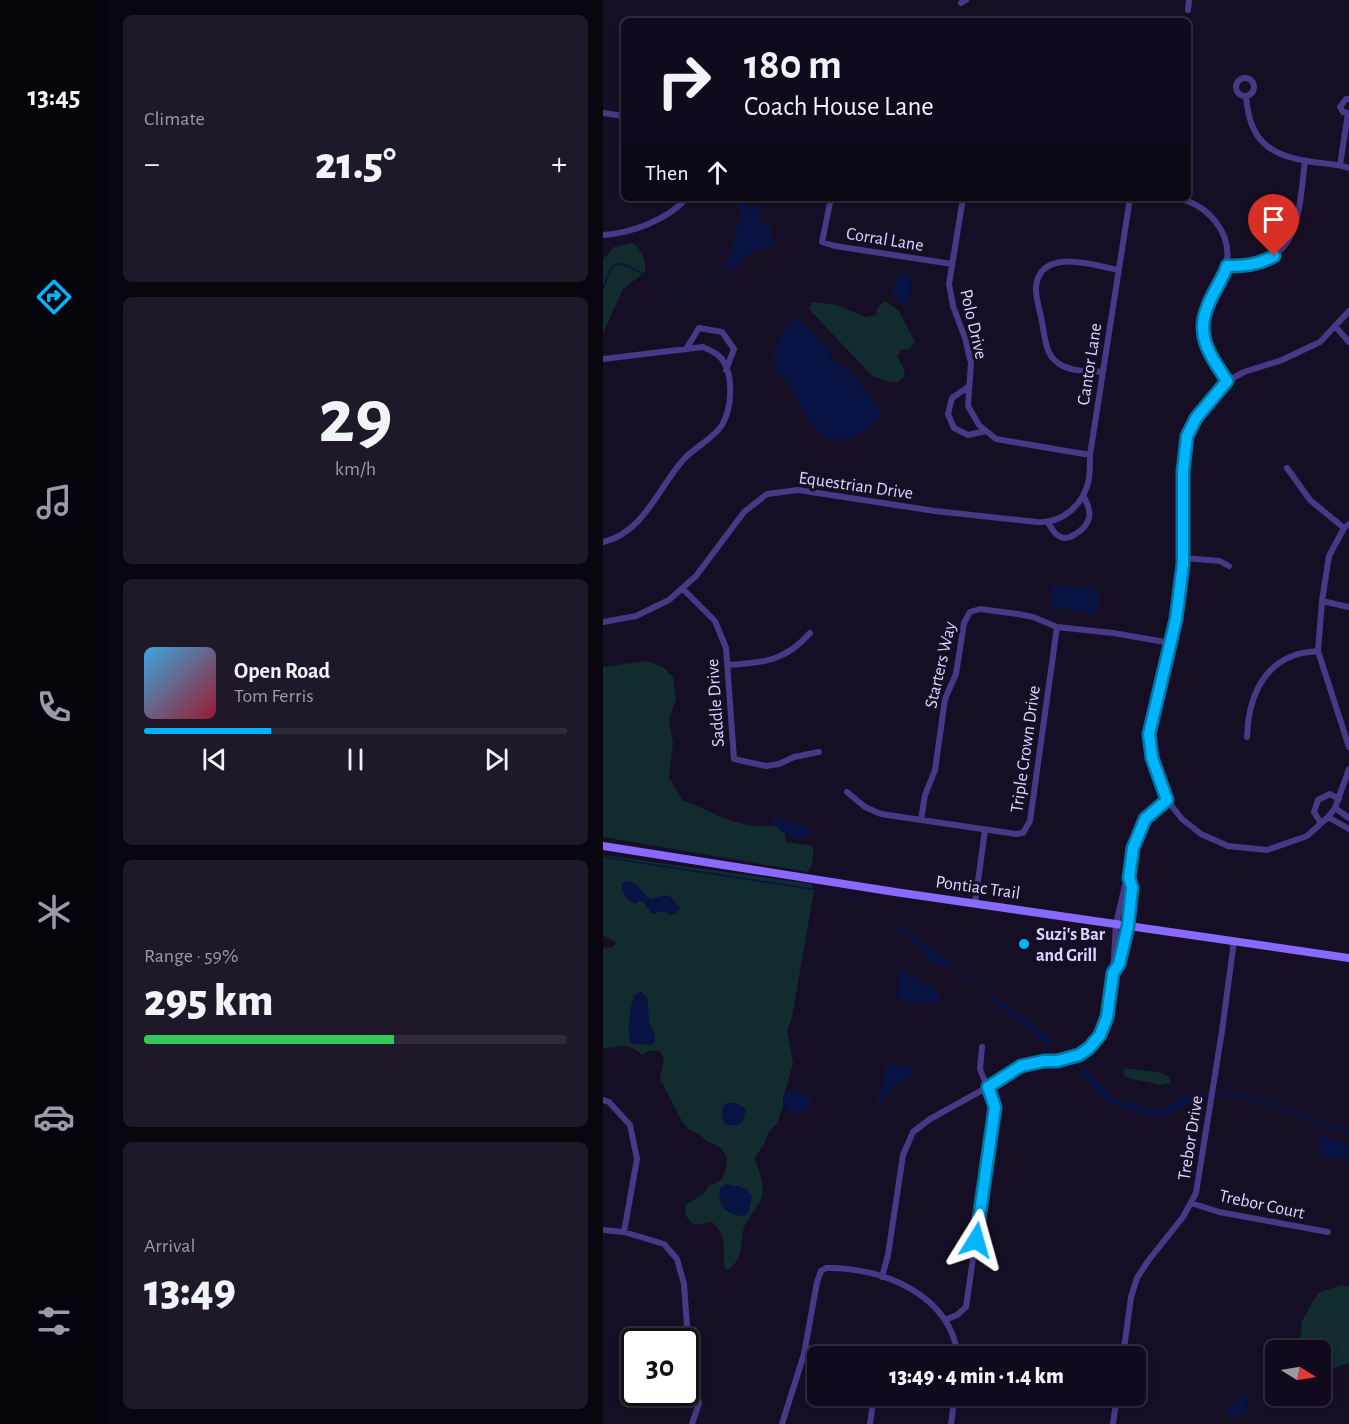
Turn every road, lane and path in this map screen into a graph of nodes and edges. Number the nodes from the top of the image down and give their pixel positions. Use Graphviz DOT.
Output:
graph roads {
  1 [pos="1189,0"];
  2 [pos="1188,10"];
  3 [pos="1246,96"];
  4 [pos="1349,99"];
  5 [pos="603,113"];
  6 [pos="1349,113"];
  7 [pos="621,116"];
  8 [pos="1305,161"];
  9 [pos="1340,165"];
  10 [pos="1349,168"];
  11 [pos="683,201"];
  12 [pos="830,201"];
  13 [pos="962,201"];
  14 [pos="1129,201"];
  15 [pos="1185,201"];
  16 [pos="603,235"];
  17 [pos="952,264"];
  18 [pos="1227,266"];
  19 [pos="1118,270"];
  20 [pos="1349,311"];
  21 [pos="1335,326"];
  22 [pos="1349,342"];
  23 [pos="686,349"];
  24 [pos="603,359"];
  25 [pos="726,370"];
  26 [pos="1103,372"];
  27 [pos="1227,381"];
  28 [pos="968,387"];
  29 [pos="986,431"];
  30 [pos="1090,455"];
  31 [pos="1287,468"];
  32 [pos="1083,496"];
  33 [pos="1049,523"];
  34 [pos="1346,526"];
  35 [pos="1083,530"];
  36 [pos="603,542"];
  37 [pos="1184,558"];
  38 [pos="1229,566"];
  39 [pos="683,589"];
  40 [pos="1322,601"];
  41 [pos="1349,608"];
  42 [pos="603,622"];
  43 [pos="1057,627"];
  44 [pos="810,633"];
  45 [pos="1171,644"];
  46 [pos="1318,651"];
  47 [pos="728,665"];
  48 [pos="1247,737"];
  49 [pos="1349,747"];
  50 [pos="819,752"];
  51 [pos="1349,770"];
  52 [pos="847,792"];
  53 [pos="1339,799"];
  54 [pos="1167,800"];
  55 [pos="1335,808"];
  56 [pos="1329,817"];
  57 [pos="1349,818"];
  58 [pos="921,820"];
  59 [pos="1321,823"];
  60 [pos="1349,829"];
  61 [pos="985,830"];
  62 [pos="603,846"];
  63 [pos="1129,878"];
  64 [pos="975,903"];
  65 [pos="1116,924"];
  66 [pos="1128,926"];
  67 [pos="1234,941"];
  68 [pos="1349,958"];
  69 [pos="1113,973"];
  70 [pos="982,1047"];
  71 [pos="988,1087"];
  72 [pos="603,1100"];
  73 [pos="1191,1203"];
  74 [pos="603,1230"];
  75 [pos="624,1232"];
  76 [pos="1328,1232"];
  77 [pos="882,1277"];
  78 [pos="945,1320"];
  79 [pos="957,1346"];
  80 [pos="1124,1346"];
  81 [pos="806,1348"];
  82 [pos="872,1406"];
  83 [pos="953,1406"];
  84 [pos="1115,1406"];
  85 [pos="692,1424"];
  86 [pos="782,1424"];
  87 [pos="870,1424"];
  88 [pos="951,1424"];
  89 [pos="1113,1424"];
  1 -- 2 [label="street"];
  3 -- 8 [label="street"];
  4 -- 6 [label="street"];
  5 -- 7 [label="street"];
  6 -- 9 [label="street"];
  8 -- 9 [label="street"];
  8 -- 18 [label="street"];
  9 -- 10 [label="street"];
  11 -- 16 [label="street"];
  12 -- 17 [label="street, Corral Lane"];
  13 -- 17 [label="street, Polo Drive"];
  14 -- 19 [label="street, Cantor Lane"];
  15 -- 18 [label="street"];
  17 -- 28 [label="street, Polo Drive"];
  18 -- 27 [label="street"];
  19 -- 26 [label="street, Cantor Lane"];
  19 -- 26 [label="street"];
  20 -- 21 [label="street"];
  21 -- 22 [label="street"];
  21 -- 27 [label="street"];
  23 -- 24 [label="street"];
  23 -- 25 [label="street"];
  23 -- 25 [label="street"];
  25 -- 36 [label="street"];
  26 -- 30 [label="street, Cantor Lane"];
  27 -- 37 [label="street"];
  28 -- 29 [label="street, Polo Drive"];
  28 -- 29 [label="street, Polo Drive"];
  29 -- 30 [label="street, Polo Drive"];
  30 -- 32 [label="street, Cantor Lane"];
  31 -- 34 [label="street"];
  32 -- 33 [label="street"];
  32 -- 35 [label="street, Cantor Lane"];
  33 -- 35 [label="street, Equestrian Drive"];
  33 -- 39 [label="street, Equestrian Drive"];
  34 -- 40 [label="street"];
  37 -- 38 [label="street"];
  37 -- 45 [label="street"];
  39 -- 42 [label="street, Equestrian Drive"];
  39 -- 47 [label="street, Saddle Drive"];
  40 -- 41 [label="street"];
  40 -- 46 [label="street"];
  43 -- 45 [label="street, Starters Way"];
  43 -- 58 [label="street, Starters Way"];
  43 -- 61 [label="street, Triple Crown Drive"];
  44 -- 47 [label="street"];
  45 -- 54 [label="street"];
  46 -- 48 [label="street"];
  46 -- 49 [label="street"];
  47 -- 50 [label="street, Saddle Drive"];
  51 -- 53 [label="street"];
  52 -- 58 [label="street, Triple Crown Drive"];
  53 -- 55 [label="street"];
  53 -- 59 [label="street"];
  54 -- 59 [label="street"];
  54 -- 63 [label="street"];
  55 -- 56 [label="street"];
  55 -- 57 [label="street"];
  56 -- 59 [label="street"];
  56 -- 60 [label="street"];
  58 -- 61 [label="street, Triple Crown Drive"];
  61 -- 64 [label="street"];
  62 -- 64 [label="main road, Pontiac Trail"];
  63 -- 65 [label="street"];
  63 -- 66 [label="street"];
  64 -- 65 [label="main road, Pontiac Trail"];
  65 -- 66 [label="main road, Pontiac Trail"];
  65 -- 69 [label="street"];
  66 -- 67 [label="main road, Pontiac Trail"];
  66 -- 69 [label="street"];
  67 -- 68 [label="main road, Pontiac Trail"];
  67 -- 73 [label="street, Trebor Drive"];
  69 -- 71 [label="street"];
  70 -- 71 [label="street"];
  71 -- 77 [label="street"];
  71 -- 78 [label="street"];
  72 -- 75 [label="street"];
  73 -- 76 [label="street, Trebor Court"];
  73 -- 80 [label="street, Trebor Drive"];
  74 -- 75 [label="street"];
  75 -- 85 [label="street"];
  77 -- 78 [label="street"];
  77 -- 81 [label="street"];
  78 -- 79 [label="street"];
  81 -- 86 [label="street"];
  82 -- 87 [label="street"];
  83 -- 88 [label="street"];
  84 -- 89 [label="street"];
}
